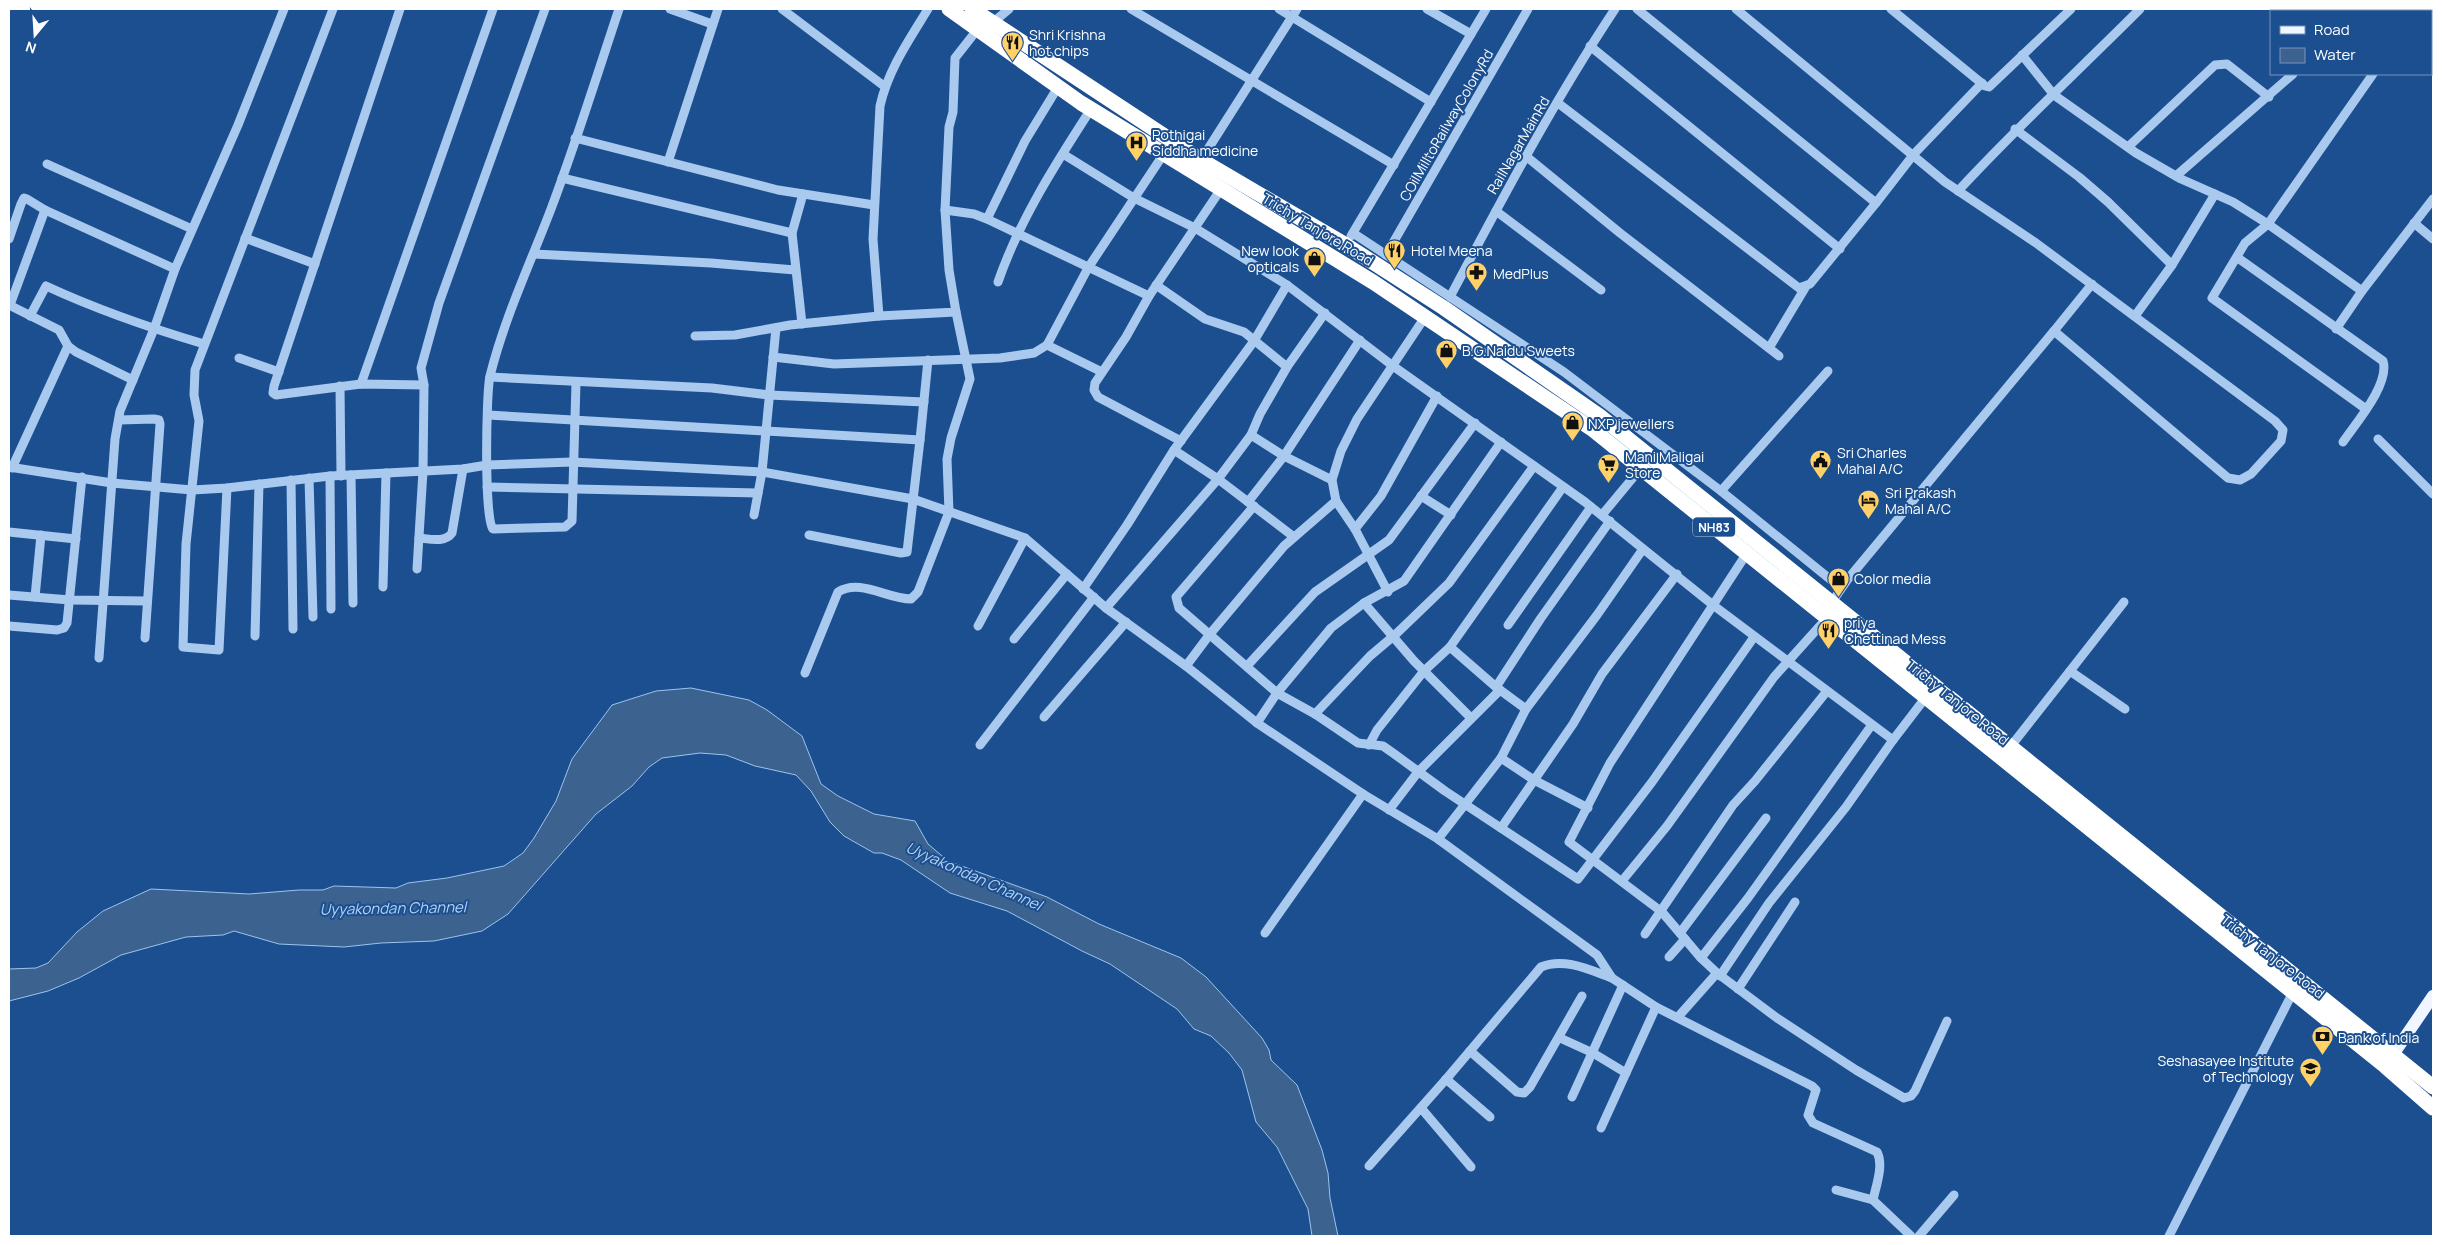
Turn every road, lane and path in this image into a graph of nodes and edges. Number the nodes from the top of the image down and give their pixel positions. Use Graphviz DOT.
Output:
graph roads {
  1 [pos="284,9"];
  2 [pos="333,9"];
  3 [pos="400,9"];
  4 [pos="493,9"];
  5 [pos="545,9"];
  6 [pos="619,9"];
  7 [pos="670,9"];
  8 [pos="718,9"];
  9 [pos="782,9"];
  10 [pos="928,9"];
  11 [pos="949,9"];
  12 [pos="1009,9"];
  13 [pos="1131,9"];
  14 [pos="1279,9"];
  15 [pos="1427,9"];
  16 [pos="1486,9"];
  17 [pos="1528,9"];
  18 [pos="1615,9"];
  19 [pos="1637,9"];
  20 [pos="1736,9"];
  21 [pos="1891,9"];
  22 [pos="2140,9"];
  23 [pos="2068,10"];
  24 [pos="1294,13"];
  25 [pos="982,18"];
  26 [pos="712,24"];
  27 [pos="1471,34"];
  28 [pos="1590,46"];
  29 [pos="2022,55"];
  30 [pos="2292,75"];
  31 [pos="2372,75"];
  32 [pos="1251,80"];
  33 [pos="1982,82"];
  34 [pos="884,86"];
  35 [pos="1058,87"];
  36 [pos="2054,95"];
  37 [pos="2269,97"];
  38 [pos="1431,102"];
  39 [pos="1558,103"];
  40 [pos="1091,109"];
  41 [pos="2016,129"];
  42 [pos="575,138"];
  43 [pos="2128,147"];
  44 [pos="1062,154"];
  45 [pos="1914,154"];
  46 [pos="1163,155"];
  47 [pos="1527,157"];
  48 [pos="1201,160"];
  49 [pos="668,162"];
  50 [pos="47,164"];
  51 [pos="1394,165"];
  52 [pos="2176,176"];
  53 [pos="562,178"];
  54 [pos="1221,189"];
  55 [pos="1958,191"];
  56 [pos="804,194"];
  57 [pos="2215,194"];
  58 [pos="1134,198"];
  59 [pos="2433,199"];
  60 [pos="1876,203"];
  61 [pos="874,205"];
  62 [pos="45,210"];
  63 [pos="945,210"];
  64 [pos="1496,211"];
  65 [pos="988,219"];
  66 [pos="2414,223"];
  67 [pos="2268,224"];
  68 [pos="1195,228"];
  69 [pos="192,229"];
  70 [pos="792,233"];
  71 [pos="1019,234"];
  72 [pos="245,238"];
  73 [pos="9,239"];
  74 [pos="1349,239"];
  75 [pos="2433,239"];
  76 [pos="1840,249"];
  77 [pos="534,254"];
  78 [pos="1386,255"];
  79 [pos="2238,258"];
  80 [pos="315,264"];
  81 [pos="2172,265"];
  82 [pos="1088,268"];
  83 [pos="175,270"];
  84 [pos="795,270"];
  85 [pos="998,282"];
  86 [pos="2092,284"];
  87 [pos="1287,285"];
  88 [pos="1156,286"];
  89 [pos="1805,288"];
  90 [pos="1601,290"];
  91 [pos="2362,291"];
  92 [pos="1149,296"];
  93 [pos="1450,297"];
  94 [pos="9,305"];
  95 [pos="956,312"];
  96 [pos="1325,313"];
  97 [pos="30,316"];
  98 [pos="879,316"];
  99 [pos="2135,316"];
  100 [pos="1425,317"];
  101 [pos="802,324"];
  102 [pos="776,328"];
  103 [pos="154,329"];
  104 [pos="2336,329"];
  105 [pos="2054,331"];
  106 [pos="695,336"];
  107 [pos="1360,340"];
  108 [pos="1254,341"];
  109 [pos="204,344"];
  110 [pos="1047,345"];
  111 [pos="68,346"];
  112 [pos="1768,348"];
  113 [pos="1779,356"];
  114 [pos="773,357"];
  115 [pos="239,358"];
  116 [pos="967,358"];
  117 [pos="928,360"];
  118 [pos="1393,366"];
  119 [pos="1287,367"];
  120 [pos="1828,371"];
  121 [pos="279,372"];
  122 [pos="1102,372"];
  123 [pos="490,377"];
  124 [pos="133,380"];
  125 [pos="576,383"];
  126 [pos="361,384"];
  127 [pos="424,385"];
  128 [pos="340,386"];
  129 [pos="769,395"];
  130 [pos="1437,396"];
  131 [pos="924,402"];
  132 [pos="2366,409"];
  133 [pos="488,415"];
  134 [pos="574,419"];
  135 [pos="119,420"];
  136 [pos="1475,423"];
  137 [pos="766,430"];
  138 [pos="1251,435"];
  139 [pos="2378,439"];
  140 [pos="920,440"];
  141 [pos="1181,441"];
  142 [pos="1501,442"];
  143 [pos="2343,442"];
  144 [pos="1174,450"];
  145 [pos="1284,456"];
  146 [pos="572,462"];
  147 [pos="487,464"];
  148 [pos="1534,466"];
  149 [pos="11,467"];
  150 [pos="1641,468"];
  151 [pos="462,469"];
  152 [pos="423,471"];
  153 [pos="762,472"];
  154 [pos="386,474"];
  155 [pos="351,475"];
  156 [pos="330,476"];
  157 [pos="341,476"];
  158 [pos="82,477"];
  159 [pos="309,478"];
  160 [pos="1218,479"];
  161 [pos="291,480"];
  162 [pos="1332,480"];
  163 [pos="112,483"];
  164 [pos="259,484"];
  165 [pos="155,487"];
  166 [pos="487,487"];
  167 [pos="1563,487"];
  168 [pos="227,488"];
  169 [pos="572,489"];
  170 [pos="192,490"];
  171 [pos="1721,491"];
  172 [pos="758,493"];
  173 [pos="2433,494"];
  174 [pos="1421,496"];
  175 [pos="913,499"];
  176 [pos="1336,501"];
  177 [pos="1251,504"];
  178 [pos="1592,507"];
  179 [pos="949,512"];
  180 [pos="754,515"];
  181 [pos="1451,515"];
  182 [pos="1602,515"];
  183 [pos="1610,522"];
  184 [pos="1355,529"];
  185 [pos="9,532"];
  186 [pos="809,535"];
  187 [pos="40,536"];
  188 [pos="1294,537"];
  189 [pos="419,538"];
  190 [pos="1025,538"];
  191 [pos="76,539"];
  192 [pos="1643,548"];
  193 [pos="1747,553"];
  194 [pos="1370,556"];
  195 [pos="417,569"];
  196 [pos="1067,574"];
  197 [pos="1677,574"];
  198 [pos="383,587"];
  199 [pos="1841,588"];
  200 [pos="1083,589"];
  201 [pos="1388,592"];
  202 [pos="9,595"];
  203 [pos="35,597"];
  204 [pos="1094,597"];
  205 [pos="104,599"];
  206 [pos="70,600"];
  207 [pos="146,601"];
  208 [pos="1832,602"];
  209 [pos="2124,602"];
  210 [pos="353,603"];
  211 [pos="1364,603"];
  212 [pos="1713,605"];
  213 [pos="1106,608"];
  214 [pos="331,609"];
  215 [pos="313,617"];
  216 [pos="1827,618"];
  217 [pos="1126,622"];
  218 [pos="1508,625"];
  219 [pos="9,626"];
  220 [pos="978,626"];
  221 [pos="293,629"];
  222 [pos="1210,634"];
  223 [pos="254,636"];
  224 [pos="1394,636"];
  225 [pos="1754,636"];
  226 [pos="144,638"];
  227 [pos="1014,639"];
  228 [pos="1450,647"];
  229 [pos="99,658"];
  230 [pos="1790,661"];
  231 [pos="1186,666"];
  232 [pos="1246,666"];
  233 [pos="1424,671"];
  234 [pos="2070,671"];
  235 [pos="805,674"];
  236 [pos="1498,689"];
  237 [pos="1826,691"];
  238 [pos="1276,693"];
  239 [pos="1926,697"];
  240 [pos="2125,709"];
  241 [pos="1526,710"];
  242 [pos="1315,714"];
  243 [pos="1044,717"];
  244 [pos="1471,718"];
  245 [pos="1256,723"];
  246 [pos="1871,726"];
  247 [pos="1893,740"];
  248 [pos="980,745"];
  249 [pos="1368,745"];
  250 [pos="2011,746"];
  251 [pos="1501,758"];
  252 [pos="1418,772"];
  253 [pos="1534,780"];
  254 [pos="1362,794"];
  255 [pos="1464,802"];
  256 [pos="1588,808"];
  257 [pos="1389,810"];
  258 [pos="1766,818"];
  259 [pos="1502,828"];
  260 [pos="1438,839"];
  261 [pos="1592,858"];
  262 [pos="1622,881"];
  263 [pos="1795,902"];
  264 [pos="1662,912"];
  265 [pos="1266,933"];
  266 [pos="1645,934"];
  267 [pos="1682,936"];
  268 [pos="1668,957"];
  269 [pos="1700,958"];
  270 [pos="1719,974"];
  271 [pos="1612,978"];
  272 [pos="1623,985"];
  273 [pos="1738,989"];
  274 [pos="2293,992"];
  275 [pos="1582,996"];
  276 [pos="2433,996"];
  277 [pos="1656,1007"];
  278 [pos="1678,1017"];
  279 [pos="1947,1021"];
  280 [pos="1560,1038"];
  281 [pos="1470,1051"];
  282 [pos="1593,1053"];
  283 [pos="2389,1060"];
  284 [pos="1626,1072"];
  285 [pos="1446,1079"];
  286 [pos="2433,1087"];
  287 [pos="1572,1097"];
  288 [pos="1421,1108"];
  289 [pos="2433,1108"];
  290 [pos="1490,1117"];
  291 [pos="1601,1128"];
  292 [pos="1369,1166"];
  293 [pos="1471,1167"];
  294 [pos="1836,1190"];
  295 [pos="1954,1195"];
  296 [pos="1873,1200"];
  297 [pos="1911,1236"];
  298 [pos="1919,1236"];
  299 [pos="2169,1236"];
  1 -- 69 [label="street"];
  2 -- 72 [label="street"];
  3 -- 80 [label="street"];
  4 -- 126 [label="street"];
  5 -- 127 [label="street"];
  6 -- 42 [label="street"];
  7 -- 26 [label="street"];
  8 -- 26 [label="street"];
  9 -- 34 [label="street"];
  10 -- 34 [label="street"];
  11 -- 25 [label="highway, Trichy Tanjore Road / NH83"];
  12 -- 25 [label="street"];
  13 -- 32 [label="street"];
  14 -- 24 [label="street"];
  15 -- 27 [label="street"];
  16 -- 27 [label="street"];
  17 -- 78 [label="street, COilMilltoRailwayColonyRd"];
  18 -- 28 [label="street, RailNagarMainRd"];
  19 -- 60 [label="street"];
  20 -- 45 [label="street"];
  21 -- 33 [label="street"];
  22 -- 36 [label="street"];
  23 -- 29 [label="street"];
  24 -- 32 [label="street"];
  24 -- 38 [label="street"];
  25 -- 35 [label="highway, Trichy Tanjore Road / NH83"];
  25 -- 48 [label="highway, Trichy Tanjore Road / NH83"];
  25 -- 63 [label="street"];
  26 -- 49 [label="street"];
  27 -- 38 [label="street"];
  28 -- 39 [label="street, RailNagarMainRd"];
  28 -- 76 [label="street"];
  29 -- 33 [label="street"];
  29 -- 36 [label="street"];
  30 -- 37 [label="street"];
  31 -- 67 [label="street"];
  32 -- 48 [label="street"];
  32 -- 51 [label="street"];
  33 -- 45 [label="street"];
  34 -- 61 [label="street"];
  35 -- 40 [label="highway, Trichy Tanjore Road / NH83"];
  35 -- 65 [label="street"];
  36 -- 41 [label="street"];
  36 -- 43 [label="street"];
  37 -- 43 [label="street"];
  37 -- 52 [label="street"];
  38 -- 51 [label="street"];
  39 -- 47 [label="street, RailNagarMainRd"];
  39 -- 89 [label="street"];
  40 -- 44 [label="street"];
  40 -- 46 [label="highway, Trichy Tanjore Road / NH83"];
  41 -- 55 [label="street"];
  41 -- 81 [label="street"];
  42 -- 49 [label="street"];
  42 -- 53 [label="street"];
  43 -- 52 [label="street"];
  44 -- 58 [label="street"];
  44 -- 71 [label="street"];
  45 -- 55 [label="street"];
  45 -- 60 [label="street"];
  46 -- 54 [label="highway, Trichy Tanjore Road / NH83"];
  46 -- 58 [label="street"];
  47 -- 64 [label="street, RailNagarMainRd"];
  47 -- 112 [label="street"];
  48 -- 74 [label="highway, Trichy Tanjore Road / NH83"];
  49 -- 56 [label="street"];
  50 -- 69 [label="street"];
  51 -- 74 [label="street"];
  52 -- 57 [label="street"];
  53 -- 70 [label="street"];
  53 -- 77 [label="street"];
  54 -- 68 [label="street"];
  54 -- 100 [label="highway, Trichy Tanjore Road / NH83"];
  55 -- 86 [label="street"];
  56 -- 61 [label="street"];
  56 -- 70 [label="street"];
  57 -- 67 [label="street"];
  57 -- 81 [label="street"];
  58 -- 68 [label="street"];
  58 -- 82 [label="street"];
  59 -- 66 [label="street"];
  60 -- 76 [label="street"];
  61 -- 98 [label="street"];
  62 -- 73 [label="street"];
  62 -- 83 [label="street"];
  62 -- 94 [label="street"];
  63 -- 65 [label="street"];
  63 -- 95 [label="street"];
  64 -- 90 [label="street"];
  64 -- 93 [label="street, RailNagarMainRd"];
  65 -- 71 [label="street"];
  66 -- 75 [label="street"];
  66 -- 91 [label="street"];
  67 -- 79 [label="street"];
  67 -- 91 [label="street"];
  68 -- 87 [label="street"];
  68 -- 88 [label="street"];
  69 -- 83 [label="street"];
  70 -- 84 [label="street"];
  71 -- 82 [label="street"];
  71 -- 85 [label="street"];
  72 -- 80 [label="street"];
  72 -- 109 [label="street"];
  74 -- 78 [label="street"];
  74 -- 208 [label="highway, Trichy Tanjore Road / NH83"];
  76 -- 89 [label="street"];
  77 -- 84 [label="street"];
  77 -- 123 [label="street"];
  78 -- 93 [label="street"];
  79 -- 104 [label="street"];
  79 -- 132 [label="street"];
  80 -- 121 [label="street"];
  81 -- 99 [label="street"];
  82 -- 92 [label="street"];
  82 -- 110 [label="street"];
  83 -- 103 [label="street"];
  84 -- 101 [label="street"];
  86 -- 99 [label="street"];
  86 -- 105 [label="street"];
  87 -- 96 [label="street"];
  87 -- 108 [label="street"];
  88 -- 92 [label="street"];
  88 -- 108 [label="street"];
  89 -- 112 [label="street"];
  91 -- 104 [label="street"];
  92 -- 122 [label="street"];
  93 -- 171 [label="street"];
  94 -- 97 [label="street"];
  95 -- 98 [label="street"];
  95 -- 116 [label="street"];
  96 -- 107 [label="street"];
  96 -- 119 [label="street"];
  97 -- 103 [label="street"];
  97 -- 111 [label="street"];
  98 -- 101 [label="street"];
  99 -- 105 [label="street"];
  100 -- 118 [label="street"];
  100 -- 150 [label="highway, Trichy Tanjore Road / NH83"];
  101 -- 102 [label="street"];
  102 -- 106 [label="street"];
  102 -- 114 [label="street"];
  103 -- 109 [label="street"];
  103 -- 124 [label="street"];
  104 -- 132 [label="street"];
  105 -- 199 [label="street"];
  107 -- 118 [label="street"];
  107 -- 145 [label="street"];
  108 -- 119 [label="street"];
  108 -- 141 [label="street"];
  109 -- 170 [label="street"];
  110 -- 116 [label="street"];
  110 -- 122 [label="street"];
  111 -- 124 [label="street"];
  111 -- 149 [label="street"];
  112 -- 113 [label="street"];
  114 -- 117 [label="street"];
  114 -- 129 [label="street"];
  115 -- 121 [label="street"];
  116 -- 117 [label="street"];
  116 -- 179 [label="street"];
  117 -- 131 [label="street"];
  118 -- 130 [label="street"];
  118 -- 162 [label="street"];
  119 -- 138 [label="street"];
  120 -- 171 [label="street"];
  121 -- 128 [label="street"];
  122 -- 141 [label="street"];
  123 -- 125 [label="street"];
  123 -- 133 [label="street"];
  124 -- 135 [label="street"];
  125 -- 129 [label="street"];
  125 -- 134 [label="street"];
  126 -- 127 [label="street"];
  126 -- 128 [label="street"];
  127 -- 152 [label="street"];
  128 -- 157 [label="street"];
  129 -- 131 [label="street"];
  129 -- 137 [label="street"];
  130 -- 136 [label="street"];
  130 -- 184 [label="street"];
  131 -- 140 [label="street"];
  132 -- 143 [label="street"];
  133 -- 134 [label="street"];
  133 -- 147 [label="street"];
  134 -- 137 [label="street"];
  134 -- 146 [label="street"];
  135 -- 163 [label="street"];
  135 -- 165 [label="street"];
  136 -- 142 [label="street"];
  136 -- 174 [label="street"];
  137 -- 140 [label="street"];
  137 -- 153 [label="street"];
  138 -- 145 [label="street"];
  138 -- 160 [label="street"];
  139 -- 173 [label="street"];
  140 -- 175 [label="street"];
  141 -- 144 [label="street"];
  142 -- 148 [label="street"];
  142 -- 181 [label="street"];
  144 -- 160 [label="street"];
  144 -- 200 [label="street"];
  145 -- 162 [label="street"];
  145 -- 177 [label="street"];
  146 -- 147 [label="street"];
  146 -- 153 [label="street"];
  146 -- 169 [label="street"];
  147 -- 151 [label="street"];
  147 -- 166 [label="street"];
  148 -- 167 [label="street"];
  148 -- 224 [label="street"];
  149 -- 158 [label="street"];
  150 -- 182 [label="street"];
  150 -- 193 [label="highway, Trichy Tanjore Road / NH83"];
  151 -- 152 [label="street"];
  151 -- 189 [label="street"];
  152 -- 154 [label="street"];
  152 -- 189 [label="street"];
  153 -- 172 [label="street"];
  153 -- 175 [label="street"];
  154 -- 155 [label="street"];
  154 -- 198 [label="street"];
  155 -- 157 [label="street"];
  155 -- 210 [label="street"];
  156 -- 157 [label="street"];
  156 -- 159 [label="street"];
  156 -- 214 [label="street"];
  158 -- 163 [label="street"];
  158 -- 191 [label="street"];
  159 -- 161 [label="street"];
  159 -- 215 [label="street"];
  160 -- 177 [label="street"];
  160 -- 213 [label="street"];
  161 -- 164 [label="street"];
  161 -- 221 [label="street"];
  162 -- 176 [label="street"];
  163 -- 165 [label="street"];
  163 -- 205 [label="street"];
  164 -- 168 [label="street"];
  164 -- 223 [label="street"];
  165 -- 170 [label="street"];
  165 -- 207 [label="street"];
  166 -- 169 [label="street"];
  166 -- 169 [label="street"];
  167 -- 178 [label="street"];
  167 -- 228 [label="street"];
  168 -- 170 [label="street"];
  168 -- 170 [label="street"];
  169 -- 172 [label="street"];
  171 -- 199 [label="street"];
  172 -- 180 [label="street"];
  174 -- 181 [label="street"];
  174 -- 194 [label="street"];
  175 -- 179 [label="street"];
  175 -- 186 [label="street"];
  176 -- 184 [label="street"];
  176 -- 188 [label="street"];
  177 -- 188 [label="street"];
  177 -- 222 [label="street"];
  178 -- 182 [label="street"];
  178 -- 218 [label="street"];
  179 -- 190 [label="street"];
  179 -- 235 [label="street"];
  181 -- 201 [label="street"];
  182 -- 183 [label="street"];
  183 -- 192 [label="street"];
  183 -- 236 [label="street"];
  184 -- 194 [label="street"];
  185 -- 187 [label="street"];
  187 -- 191 [label="street"];
  187 -- 203 [label="street"];
  188 -- 222 [label="street"];
  189 -- 195 [label="street"];
  190 -- 196 [label="street"];
  190 -- 220 [label="street"];
  191 -- 206 [label="street"];
  192 -- 197 [label="street"];
  192 -- 241 [label="street"];
  193 -- 212 [label="street"];
  193 -- 216 [label="highway, Trichy Tanjore Road / NH83"];
  194 -- 201 [label="street"];
  194 -- 232 [label="street"];
  196 -- 200 [label="street"];
  196 -- 227 [label="street"];
  197 -- 212 [label="street"];
  197 -- 253 [label="street"];
  199 -- 208 [label="street"];
  200 -- 204 [label="street"];
  201 -- 211 [label="street"];
  202 -- 203 [label="street"];
  203 -- 206 [label="street"];
  204 -- 213 [label="street"];
  204 -- 248 [label="street"];
  205 -- 206 [label="street"];
  205 -- 207 [label="street"];
  205 -- 229 [label="street"];
  206 -- 219 [label="street"];
  207 -- 226 [label="street"];
  208 -- 250 [label="highway, Trichy Tanjore Road / NH83"];
  209 -- 234 [label="street"];
  211 -- 224 [label="street"];
  211 -- 238 [label="street"];
  212 -- 225 [label="street"];
  212 -- 256 [label="street"];
  213 -- 217 [label="street"];
  216 -- 230 [label="street"];
  216 -- 239 [label="highway, Trichy Tanjore Road / NH83"];
  217 -- 231 [label="street"];
  217 -- 243 [label="street"];
  222 -- 231 [label="street"];
  222 -- 232 [label="street"];
  224 -- 233 [label="street"];
  224 -- 242 [label="street"];
  225 -- 230 [label="street"];
  225 -- 261 [label="street"];
  228 -- 233 [label="street"];
  228 -- 236 [label="street"];
  230 -- 237 [label="street"];
  230 -- 262 [label="street"];
  231 -- 245 [label="street"];
  232 -- 238 [label="street"];
  233 -- 244 [label="street"];
  233 -- 249 [label="street"];
  234 -- 240 [label="street"];
  234 -- 250 [label="street"];
  236 -- 241 [label="street"];
  236 -- 244 [label="street"];
  237 -- 246 [label="street"];
  237 -- 264 [label="street"];
  238 -- 242 [label="street"];
  238 -- 245 [label="street"];
  239 -- 247 [label="street"];
  239 -- 274 [label="highway, Trichy Tanjore Road / NH83"];
  241 -- 251 [label="street"];
  242 -- 249 [label="street"];
  244 -- 252 [label="street"];
  245 -- 254 [label="street"];
  246 -- 247 [label="street"];
  246 -- 269 [label="street"];
  247 -- 270 [label="street"];
  249 -- 252 [label="street"];
  250 -- 283 [label="highway, Trichy Tanjore Road / NH83"];
  251 -- 253 [label="street"];
  251 -- 255 [label="street"];
  252 -- 255 [label="street"];
  252 -- 257 [label="street"];
  253 -- 256 [label="street"];
  253 -- 259 [label="street"];
  254 -- 257 [label="street"];
  254 -- 265 [label="street"];
  255 -- 259 [label="street"];
  255 -- 260 [label="street"];
  256 -- 261 [label="street"];
  257 -- 260 [label="street"];
  258 -- 267 [label="street"];
  259 -- 261 [label="street"];
  260 -- 271 [label="street"];
  261 -- 262 [label="street"];
  262 -- 264 [label="street"];
  263 -- 273 [label="street"];
  264 -- 266 [label="street"];
  264 -- 267 [label="street"];
  267 -- 268 [label="street"];
  267 -- 269 [label="street"];
  269 -- 270 [label="street"];
  270 -- 273 [label="street"];
  270 -- 278 [label="street"];
  271 -- 272 [label="street"];
  271 -- 281 [label="street"];
  272 -- 277 [label="street"];
  272 -- 282 [label="street"];
  273 -- 279 [label="street"];
  274 -- 283 [label="highway, Trichy Tanjore Road / NH83"];
  274 -- 299 [label="street"];
  275 -- 280 [label="street"];
  276 -- 283 [label="main road"];
  277 -- 278 [label="street"];
  277 -- 284 [label="street"];
  278 -- 296 [label="street"];
  280 -- 281 [label="street"];
  280 -- 282 [label="street"];
  281 -- 285 [label="street"];
  282 -- 284 [label="street"];
  282 -- 287 [label="street"];
  283 -- 286 [label="highway, Trichy Tanjore Road / NH83"];
  283 -- 289 [label="highway, Trichy Tanjore Road / NH83"];
  284 -- 291 [label="street"];
  285 -- 288 [label="street"];
  285 -- 290 [label="street"];
  288 -- 292 [label="street"];
  288 -- 293 [label="street"];
  294 -- 296 [label="street"];
  295 -- 298 [label="street"];
  296 -- 297 [label="street"];
}
